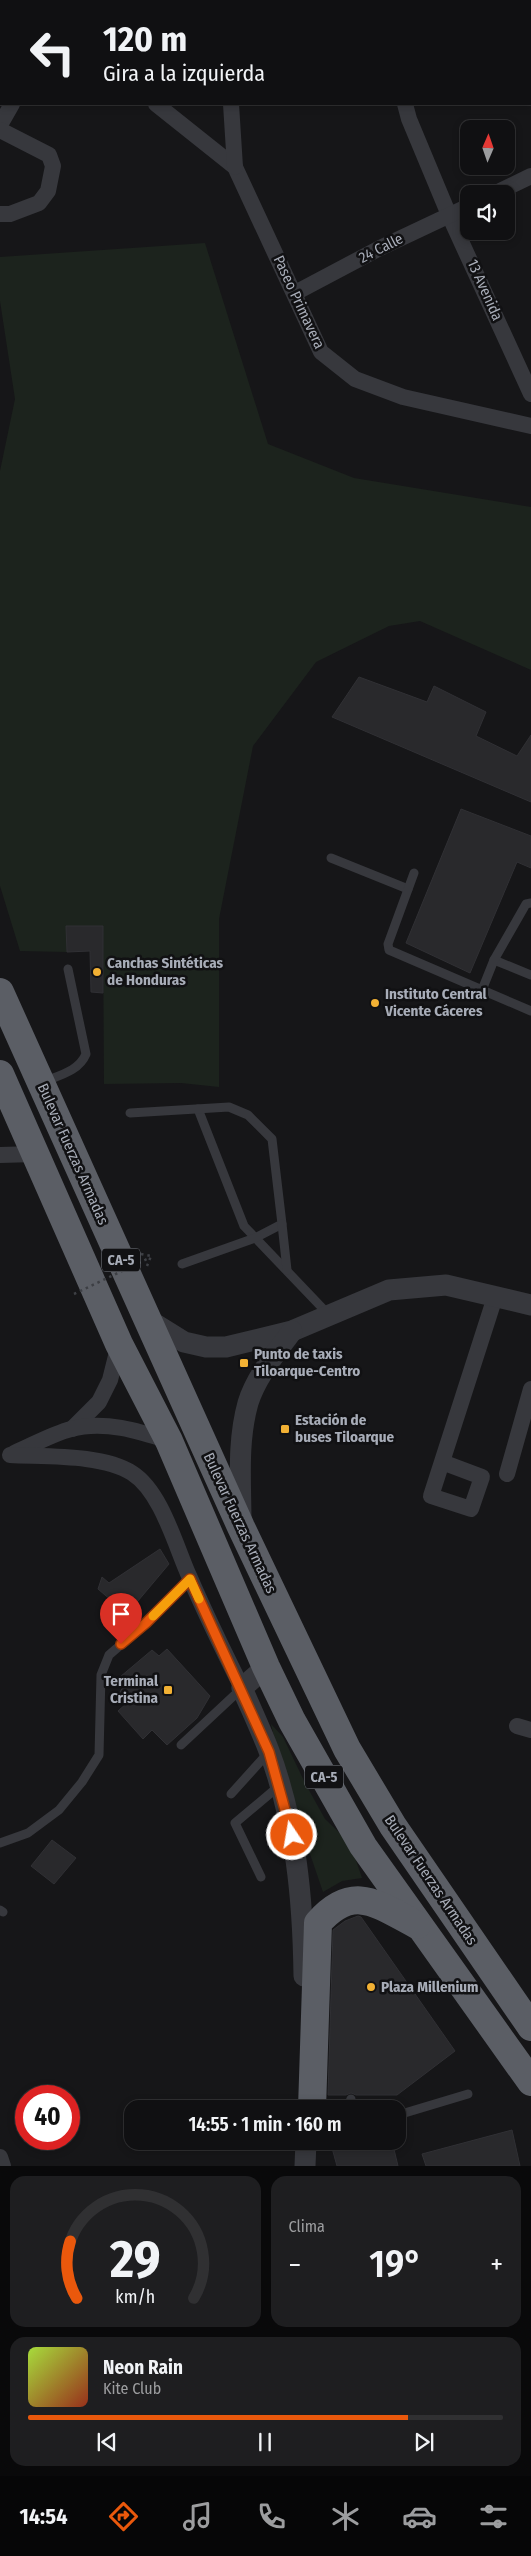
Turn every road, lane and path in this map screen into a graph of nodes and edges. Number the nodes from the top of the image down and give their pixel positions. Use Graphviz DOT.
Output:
graph roads {
  1 [pos="11,105"];
  2 [pos="157,105"];
  3 [pos="231,105"];
  4 [pos="405,105"];
  5 [pos="0,125"];
  6 [pos="0,130"];
  7 [pos="235,167"];
  8 [pos="531,176"];
  9 [pos="512,185"];
  10 [pos="460,210"];
  11 [pos="0,214"];
  12 [pos="449,215"];
  13 [pos="295,293"];
  14 [pos="531,394"];
  15 [pos="531,426"];
  16 [pos="331,858"];
  17 [pos="414,873"];
  18 [pos="408,889"];
  19 [pos="531,902"];
  20 [pos="494,960"];
  21 [pos="68,968"];
  22 [pos="531,975"];
  23 [pos="482,990"];
  24 [pos="0,992"];
  25 [pos="531,1011"];
  26 [pos="0,1074"];
  27 [pos="41,1083"];
  28 [pos="198,1109"];
  29 [pos="130,1113"];
  30 [pos="35,1154"];
  31 [pos="0,1155"];
  32 [pos="282,1224"];
  33 [pos="255,1238"];
  34 [pos="152,1256"];
  35 [pos="182,1264"];
  36 [pos="287,1270"];
  37 [pos="69,1296"];
  38 [pos="495,1297"];
  39 [pos="531,1305"];
  40 [pos="329,1315"];
  41 [pos="147,1319"];
  42 [pos="292,1331"];
  43 [pos="119,1344"];
  44 [pos="531,1389"];
  45 [pos="72,1428"];
  46 [pos="169,1442"];
  47 [pos="5,1456"];
  48 [pos="442,1462"];
  49 [pos="507,1474"];
  50 [pos="241,1527"];
  51 [pos="190,1579"];
  52 [pos="266,1667"];
  53 [pos="242,1688"];
  54 [pos="181,1745"];
  55 [pos="269,1752"];
  56 [pos="280,1786"];
  57 [pos="231,1794"];
  58 [pos="0,1843"];
  59 [pos="261,1877"];
  60 [pos="420,1926"];
  61 [pos="531,2027"];
  62 [pos="531,2082"];
  63 [pos="468,2094"];
  64 [pos="305,2100"];
  65 [pos="312,2100"];
  66 [pos="406,2113"];
  67 [pos="306,2150"];
  68 [pos="0,2157"];
  69 [pos="3,2166"];
  70 [pos="305,2166"];
  1 -- 5 [label="street"];
  2 -- 7 [label="street, Paseo Primavera"];
  3 -- 7 [label="street"];
  4 -- 12 [label="street, 13 Avenida"];
  6 -- 11 [label="street"];
  7 -- 13 [label="street, Paseo Primavera"];
  8 -- 9 [label="street"];
  10 -- 12 [label="street, 24 Calle"];
  12 -- 13 [label="street, 24 Calle"];
  12 -- 14 [label="street, 13 Avenida"];
  13 -- 15 [label="street, Paseo Primavera"];
  16 -- 18 [label="lane"];
  17 -- 18 [label="lane"];
  18 -- 23 [label="lane"];
  19 -- 20 [label="lane"];
  20 -- 22 [label="lane"];
  20 -- 23 [label="lane"];
  21 -- 27 [label="lane"];
  23 -- 25 [label="lane"];
  24 -- 27 [label="highway, Bulevar Fuerzas Armadas / CA-5"];
  26 -- 30 [label="highway, Bulevar Fuerzas Armadas / CA-5"];
  27 -- 41 [label="highway, Bulevar Fuerzas Armadas / CA-5"];
  28 -- 29 [label="lane"];
  28 -- 32 [label="lane"];
  28 -- 33 [label="lane"];
  30 -- 31 [label="street"];
  30 -- 43 [label="highway, Bulevar Fuerzas Armadas / CA-5"];
  32 -- 33 [label="lane"];
  32 -- 36 [label="lane"];
  33 -- 35 [label="lane"];
  33 -- 36 [label="lane"];
  34 -- 37 [label="path, bridge"];
  36 -- 40 [label="lane"];
  38 -- 39 [label="street"];
  38 -- 40 [label="street"];
  38 -- 48 [label="street"];
  40 -- 42 [label="street"];
  41 -- 42 [label="street"];
  41 -- 50 [label="highway, Bulevar Fuerzas Armadas / CA-5"];
  42 -- 50 [label="street"];
  43 -- 45 [label="street"];
  43 -- 46 [label="highway, Bulevar Fuerzas Armadas / CA-5"];
  44 -- 49 [label="street"];
  45 -- 46 [label="street"];
  45 -- 47 [label="street"];
  46 -- 52 [label="highway, Bulevar Fuerzas Armadas / CA-5"];
  47 -- 51 [label="street"];
  50 -- 61 [label="highway, Bulevar Fuerzas Armadas / CA-5"];
  51 -- 53 [label="street"];
  51 -- 58 [label="lane"];
  52 -- 53 [label="street"];
  52 -- 60 [label="highway, Bulevar Fuerzas Armadas / CA-5"];
  53 -- 54 [label="lane"];
  53 -- 55 [label="street"];
  55 -- 56 [label="street"];
  55 -- 57 [label="lane"];
  56 -- 59 [label="lane"];
  56 -- 64 [label="street"];
  60 -- 62 [label="highway, Bulevar Fuerzas Armadas / CA-5"];
  60 -- 65 [label="highway"];
  63 -- 66 [label="lane"];
  67 -- 70 [label="street"];
  68 -- 69 [label="street"];
}
